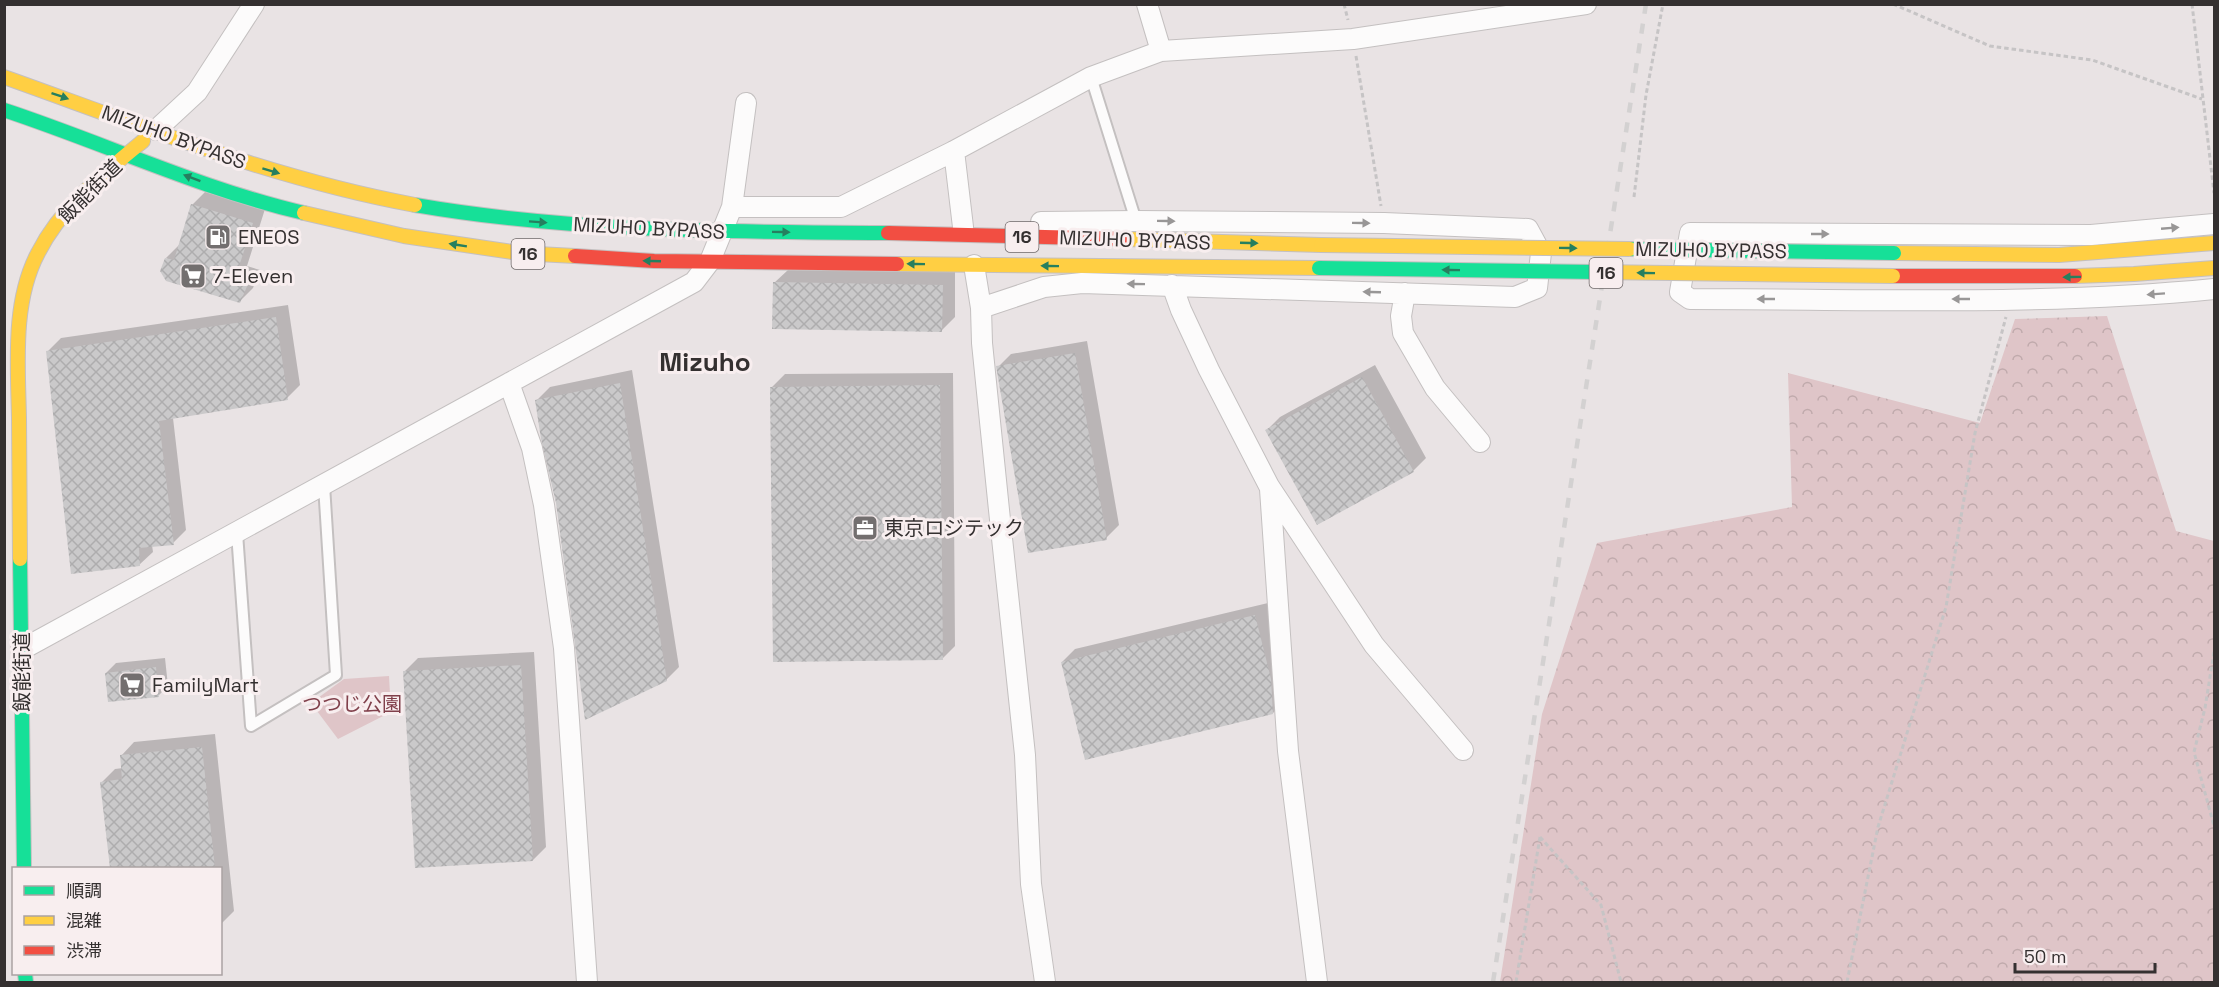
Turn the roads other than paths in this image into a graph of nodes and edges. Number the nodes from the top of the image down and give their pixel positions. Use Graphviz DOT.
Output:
graph roads {
  1 [pos="254,4"];
  2 [pos="1147,4"];
  3 [pos="1586,4"];
  4 [pos="1161,51"];
  5 [pos="4,76"];
  6 [pos="1091,77"];
  7 [pos="746,103"];
  8 [pos="4,110"];
  9 [pos="156,130"];
  10 [pos="954,151"];
  11 [pos="127,154"];
  12 [pos="732,207"];
  13 [pos="1136,221"];
  14 [pos="2214,224"];
  15 [pos="963,226"];
  16 [pos="723,232"];
  17 [pos="941,234"];
  18 [pos="2214,243"];
  19 [pos="710,261"];
  20 [pos="974,265"];
  21 [pos="2214,268"];
  22 [pos="1172,285"];
  23 [pos="2214,289"];
  24 [pos="1405,293"];
  25 [pos="981,308"];
  26 [pos="509,383"];
  27 [pos="1480,442"];
  28 [pos="324,484"];
  29 [pos="1269,486"];
  30 [pos="237,533"];
  31 [pos="13,654"];
  32 [pos="1463,750"];
  33 [pos="24,867"];
  34 [pos="587,982"];
  35 [pos="1045,982"];
  36 [pos="1317,982"];
  1 -- 9 [label="street"];
  2 -- 4 [label="street"];
  3 -- 4 [label="street"];
  4 -- 6 [label="street"];
  5 -- 9 [label="main road, MIZUHO BYPASS / 16, one-way"];
  6 -- 10 [label="street"];
  6 -- 13 [label="lane"];
  7 -- 12 [label="street"];
  8 -- 11 [label="main road, MIZUHO BYPASS / 16"];
  9 -- 11 [label="main road, 飯能街道"];
  9 -- 16 [label="main road, MIZUHO BYPASS / 16, one-way"];
  10 -- 12 [label="street"];
  10 -- 15 [label="street"];
  19 -- 11 [label="main road, MIZUHO BYPASS / 16, one-way"];
  11 -- 31 [label="main road, 飯能街道"];
  12 -- 16 [label="street"];
  13 -- 15 [label="street"];
  13 -- 24 [label="street, one-way"];
  23 -- 14 [label="street, one-way"];
  15 -- 17 [label="street"];
  16 -- 17 [label="main road, MIZUHO BYPASS / 16, one-way"];
  16 -- 19 [label="street"];
  17 -- 18 [label="main road, MIZUHO BYPASS / 16, one-way, bridge"];
  20 -- 19 [label="main road, MIZUHO BYPASS / 16, one-way"];
  19 -- 26 [label="street"];
  21 -- 20 [label="main road, MIZUHO BYPASS / 16, one-way, bridge"];
  20 -- 25 [label="street"];
  24 -- 22 [label="street, one-way"];
  22 -- 25 [label="street, one-way"];
  22 -- 29 [label="street"];
  24 -- 27 [label="street"];
  25 -- 35 [label="street"];
  26 -- 28 [label="street"];
  26 -- 34 [label="street"];
  28 -- 30 [label="street"];
  28 -- 30 [label="lane"];
  29 -- 32 [label="street"];
  29 -- 36 [label="street"];
  30 -- 31 [label="street"];
  31 -- 33 [label="main road, 飯能街道"];
}
